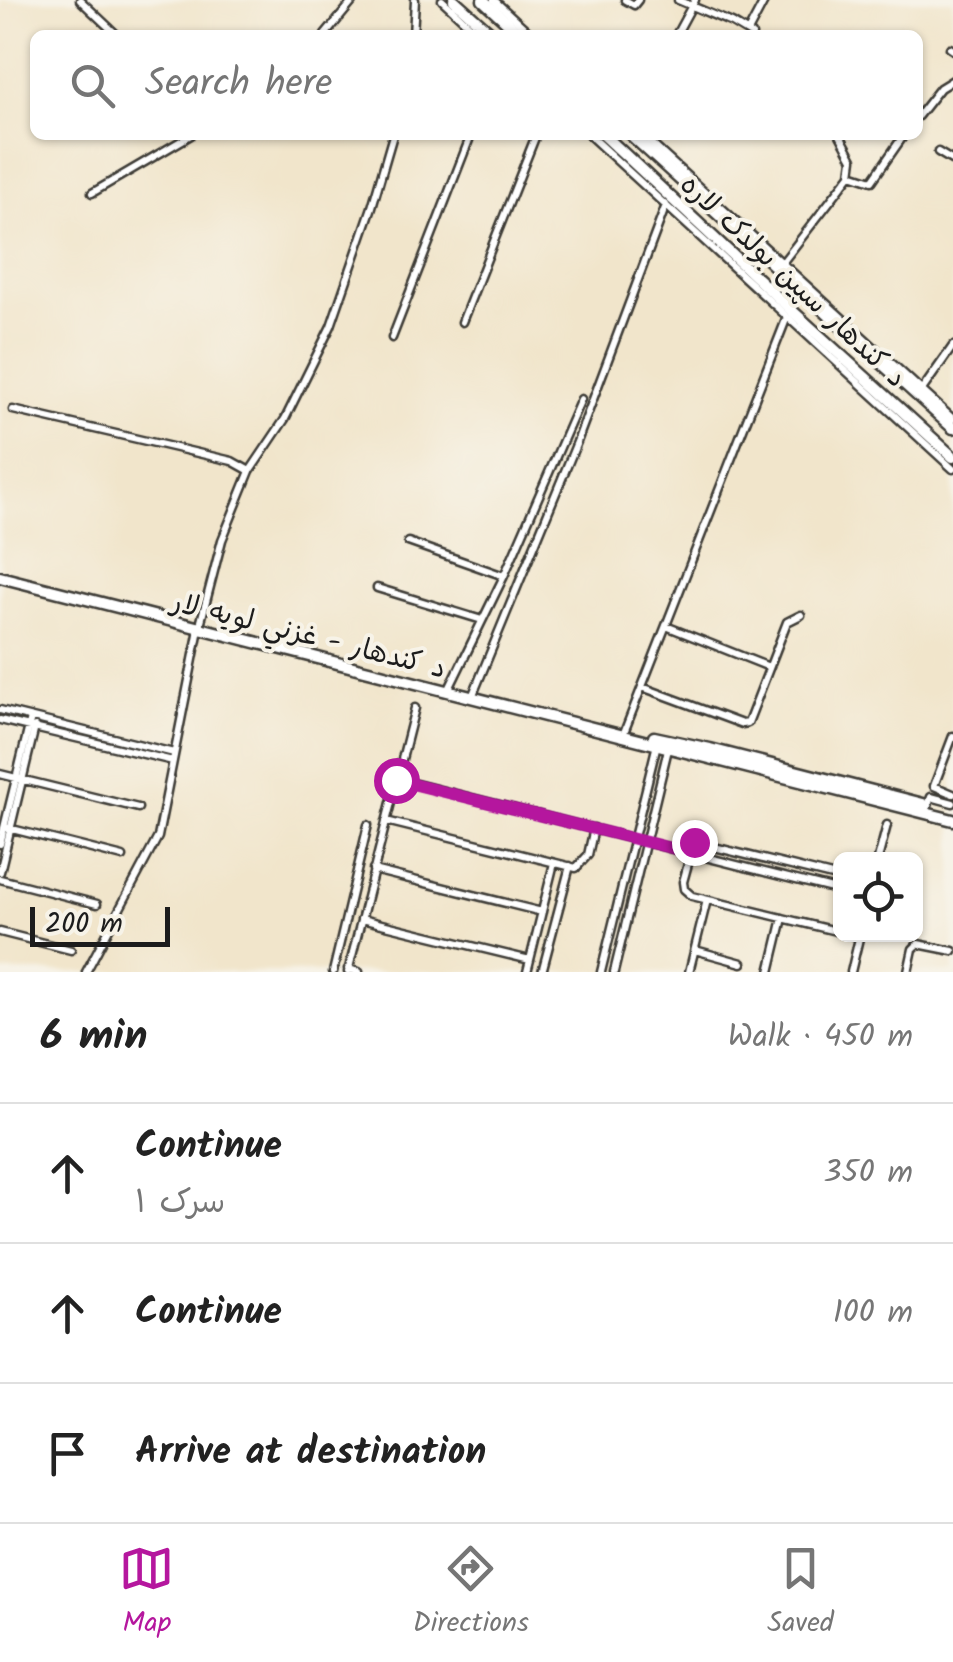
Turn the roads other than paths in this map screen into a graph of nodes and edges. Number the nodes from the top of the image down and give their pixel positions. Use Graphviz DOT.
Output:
graph roads {
  1 [pos="80,0"];
  2 [pos="354,0"];
  3 [pos="415,0"];
  4 [pos="442,0"];
  5 [pos="454,0"];
  6 [pos="483,0"];
  7 [pos="494,0"];
  8 [pos="624,0"];
  9 [pos="638,0"];
  10 [pos="678,0"];
  11 [pos="764,0"];
  12 [pos="693,4"];
  13 [pos="112,30"];
  14 [pos="328,30"];
  15 [pos="413,30"];
  16 [pos="475,30"];
  17 [pos="487,30"];
  18 [pos="516,30"];
  19 [pos="527,30"];
  20 [pos="679,30"];
  21 [pos="743,30"];
  22 [pos="752,30"];
  23 [pos="953,80"];
  24 [pos="923,110"];
  25 [pos="182,140"];
  26 [pos="392,140"];
  27 [pos="468,140"];
  28 [pos="534,140"];
  29 [pos="594,140"];
  30 [pos="609,140"];
  31 [pos="636,140"];
  32 [pos="648,140"];
  33 [pos="843,140"];
  34 [pos="900,140"];
  35 [pos="938,152"];
  36 [pos="953,161"];
  37 [pos="852,174"];
  38 [pos="92,193"];
  39 [pos="666,205"];
  40 [pos="782,262"];
  41 [pos="787,316"];
  42 [pos="462,322"];
  43 [pos="392,338"];
  44 [pos="953,346"];
  45 [pos="945,356"];
  46 [pos="953,362"];
  47 [pos="922,390"];
  48 [pos="582,399"];
  49 [pos="13,410"];
  50 [pos="953,419"];
  51 [pos="953,428"];
  52 [pos="953,457"];
  53 [pos="953,469"];
  54 [pos="250,472"];
  55 [pos="408,542"];
  56 [pos="504,576"];
  57 [pos="0,577"];
  58 [pos="377,588"];
  59 [pos="801,615"];
  60 [pos="482,620"];
  61 [pos="666,626"];
  62 [pos="199,629"];
  63 [pos="769,667"];
  64 [pos="642,687"];
  65 [pos="447,692"];
  66 [pos="472,698"];
  67 [pos="414,708"];
  68 [pos="0,710"];
  69 [pos="34,718"];
  70 [pos="0,720"];
  71 [pos="32,728"];
  72 [pos="624,734"];
  73 [pos="953,736"];
  74 [pos="663,743"];
  75 [pos="173,757"];
  76 [pos="0,774"];
  77 [pos="19,779"];
  78 [pos="396,780"];
  79 [pos="953,794"];
  80 [pos="953,803"];
  81 [pos="138,808"];
  82 [pos="928,809"];
  83 [pos="953,816"];
  84 [pos="386,820"];
  85 [pos="888,825"];
  86 [pos="368,826"];
  87 [pos="5,827"];
  88 [pos="594,828"];
  89 [pos="634,839"];
  90 [pos="646,842"];
  91 [pos="0,844"];
  92 [pos="880,852"];
  93 [pos="691,853"];
  94 [pos="123,857"];
  95 [pos="554,862"];
  96 [pos="570,866"];
  97 [pos="374,870"];
  98 [pos="0,875"];
  99 [pos="833,876"];
  100 [pos="833,889"];
  101 [pos="707,900"];
  102 [pos="97,904"];
  103 [pos="542,912"];
  104 [pos="361,918"];
  105 [pos="783,918"];
  106 [pos="833,930"];
  107 [pos="0,932"];
  108 [pos="858,942"];
  109 [pos="71,950"];
  110 [pos="695,950"];
  111 [pos="953,951"];
  112 [pos="530,960"];
  113 [pos="742,963"];
  114 [pos="348,971"];
  115 [pos="86,972"];
  116 [pos="333,972"];
  117 [pos="360,972"];
  118 [pos="527,972"];
  119 [pos="542,972"];
  120 [pos="601,972"];
  121 [pos="614,972"];
  122 [pos="690,972"];
  123 [pos="770,972"];
  124 [pos="851,972"];
  125 [pos="908,972"];
  1 -- 13 [label="street"];
  2 -- 14 [label="street"];
  3 -- 15 [label="street"];
  4 -- 16 [label="street"];
  5 -- 17 [label="highway"];
  6 -- 18 [label="highway"];
  7 -- 19 [label="street"];
  8 -- 9 [label="street"];
  10 -- 12 [label="street"];
  11 -- 22 [label="street"];
  12 -- 20 [label="street"];
  12 -- 21 [label="street"];
  23 -- 24 [label="street"];
  25 -- 38 [label="street"];
  26 -- 54 [label="street"];
  27 -- 43 [label="street"];
  28 -- 42 [label="street"];
  29 -- 39 [label="street"];
  30 -- 52 [label="highway, د کندهار سپین بولدک لاره"];
  31 -- 51 [label="highway, د کندهار سپین بولدک لاره"];
  32 -- 40 [label="street"];
  33 -- 37 [label="street"];
  34 -- 37 [label="street"];
  35 -- 36 [label="street"];
  37 -- 40 [label="street"];
  39 -- 41 [label="street"];
  39 -- 66 [label="street"];
  40 -- 47 [label="street"];
  41 -- 53 [label="street"];
  41 -- 61 [label="street"];
  44 -- 45 [label="street"];
  45 -- 46 [label="street"];
  45 -- 47 [label="street"];
  47 -- 50 [label="street"];
  48 -- 56 [label="street"];
  49 -- 54 [label="street"];
  54 -- 62 [label="street"];
  55 -- 56 [label="street"];
  56 -- 60 [label="street"];
  57 -- 62 [label="highway, د کندهار - غزني لويه لار"];
  58 -- 60 [label="street"];
  59 -- 63 [label="street"];
  60 -- 65 [label="street"];
  61 -- 63 [label="street"];
  61 -- 64 [label="street"];
  62 -- 65 [label="highway, د کندهار - غزني لويه لار"];
  62 -- 75 [label="street"];
  63 -- 64 [label="street"];
  64 -- 72 [label="street"];
  65 -- 66 [label="highway, د کندهار - غزني لويه لار"];
  66 -- 72 [label="highway, د کندهار - غزني لويه لار"];
  67 -- 78 [label="street"];
  68 -- 69 [label="street"];
  69 -- 71 [label="street"];
  69 -- 75 [label="street"];
  70 -- 71 [label="street"];
  71 -- 75 [label="street"];
  71 -- 77 [label="street"];
  72 -- 74 [label="highway, د کندهار - غزني لويه لار"];
  73 -- 79 [label="street"];
  74 -- 82 [label="highway, د کندهار - غزني لويه لار"];
  74 -- 89 [label="street"];
  74 -- 90 [label="street"];
  75 -- 115 [label="street"];
  76 -- 77 [label="street"];
  77 -- 81 [label="street"];
  77 -- 87 [label="street"];
  78 -- 84 [label="street"];
  78 -- 88 [label="street"];
  80 -- 82 [label="street"];
  82 -- 83 [label="highway, د کندهار - غزني لويه لار"];
  84 -- 95 [label="street"];
  84 -- 97 [label="street"];
  85 -- 92 [label="street"];
  86 -- 116 [label="street"];
  87 -- 91 [label="street"];
  87 -- 94 [label="street"];
  87 -- 98 [label="street"];
  88 -- 89 [label="street"];
  88 -- 96 [label="street"];
  89 -- 90 [label="street"];
  89 -- 120 [label="street"];
  90 -- 93 [label="street"];
  90 -- 121 [label="street"];
  93 -- 99 [label="street"];
  93 -- 100 [label="street"];
  93 -- 101 [label="street"];
  95 -- 96 [label="street"];
  95 -- 103 [label="street"];
  96 -- 119 [label="street"];
  97 -- 103 [label="street"];
  97 -- 104 [label="street"];
  98 -- 102 [label="street"];
  101 -- 105 [label="street"];
  101 -- 110 [label="street"];
  103 -- 112 [label="street"];
  104 -- 112 [label="street"];
  104 -- 114 [label="street"];
  105 -- 106 [label="street"];
  105 -- 123 [label="street"];
  107 -- 109 [label="street"];
  108 -- 124 [label="street"];
  110 -- 113 [label="street"];
  110 -- 122 [label="street"];
  111 -- 125 [label="street"];
  112 -- 118 [label="street"];
  114 -- 117 [label="street"];
}
